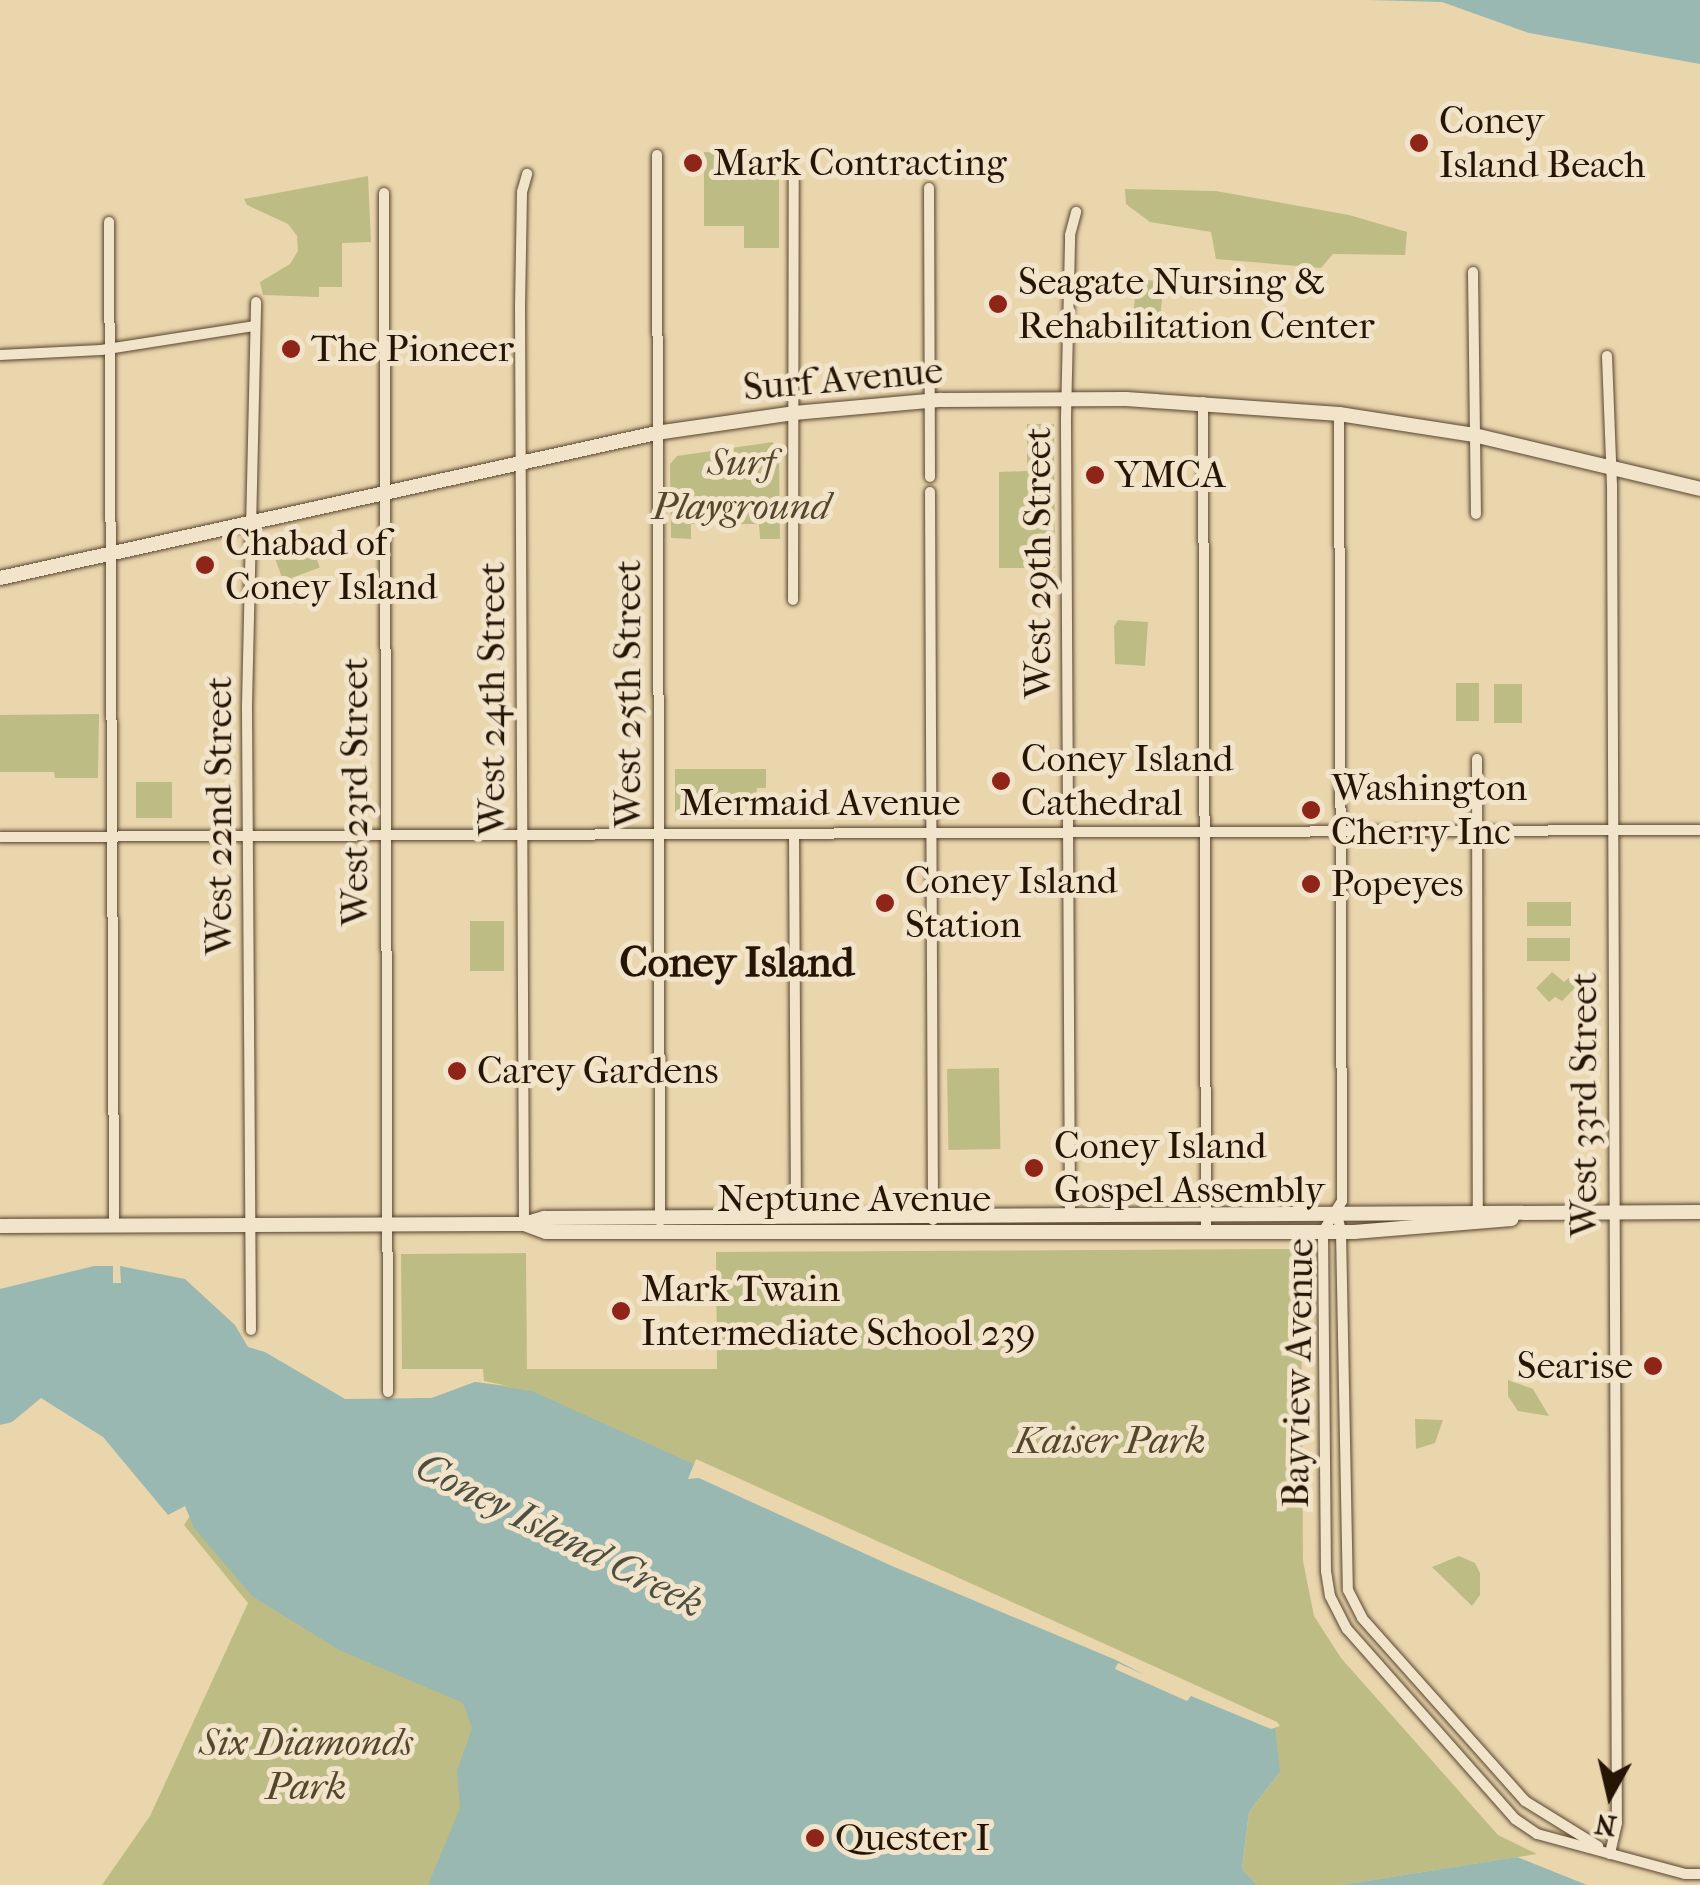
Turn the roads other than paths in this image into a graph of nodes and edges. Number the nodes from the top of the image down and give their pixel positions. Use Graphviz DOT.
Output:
graph roads {
  1 [pos="657,156"];
  2 [pos="527,174"];
  3 [pos="794,180"];
  4 [pos="929,188"];
  5 [pos="384,193"];
  6 [pos="1076,212"];
  7 [pos="110,222"];
  8 [pos="1473,272"];
  9 [pos="256,302"];
  10 [pos="256,326"];
  11 [pos="110,349"];
  12 [pos="0,355"];
  13 [pos="1607,356"];
  14 [pos="1068,398"];
  15 [pos="930,401"];
  16 [pos="1204,402"];
  17 [pos="794,413"];
  18 [pos="1339,414"];
  19 [pos="656,433"];
  20 [pos="1474,435"];
  21 [pos="520,462"];
  22 [pos="1610,464"];
  23 [pos="930,476"];
  24 [pos="1700,489"];
  25 [pos="384,492"];
  26 [pos="930,492"];
  27 [pos="1476,514"];
  28 [pos="251,522"];
  29 [pos="110,552"];
  30 [pos="0,578"];
  31 [pos="793,600"];
  32 [pos="1478,759"];
  33 [pos="1614,830"];
  34 [pos="1700,830"];
  35 [pos="1341,831"];
  36 [pos="1477,831"];
  37 [pos="1068,832"];
  38 [pos="1205,832"];
  39 [pos="931,833"];
  40 [pos="658,834"];
  41 [pos="794,834"];
  42 [pos="386,835"];
  43 [pos="522,835"];
  44 [pos="112,836"];
  45 [pos="248,836"];
  46 [pos="0,837"];
  47 [pos="1700,1212"];
  48 [pos="1614,1213"];
  49 [pos="1337,1214"];
  50 [pos="1070,1216"];
  51 [pos="796,1217"];
  52 [pos="1478,1217"];
  53 [pos="1206,1222"];
  54 [pos="524,1224"];
  55 [pos="934,1224"];
  56 [pos="660,1225"];
  57 [pos="0,1226"];
  58 [pos="114,1226"];
  59 [pos="250,1226"];
  60 [pos="388,1226"];
  61 [pos="1322,1231"];
  62 [pos="1341,1232"];
  63 [pos="251,1330"];
  64 [pos="388,1392"];
  65 [pos="1610,1854"];
  66 [pos="1700,1874"];
  1 -- 19 [label="street, West 25th Street"];
  2 -- 21 [label="street, West 24th Street"];
  3 -- 17 [label="street"];
  4 -- 15 [label="street"];
  5 -- 25 [label="street, West 23rd Street"];
  6 -- 14 [label="street, West 29th Street"];
  7 -- 11 [label="street"];
  8 -- 20 [label="street"];
  9 -- 10 [label="street, West 22nd Street"];
  10 -- 11 [label="street"];
  10 -- 28 [label="street, West 22nd Street"];
  11 -- 12 [label="street"];
  11 -- 29 [label="street"];
  13 -- 22 [label="street, West 33rd Street"];
  14 -- 15 [label="main road, Surf Avenue"];
  14 -- 16 [label="main road, Surf Avenue"];
  14 -- 37 [label="street, West 29th Street"];
  15 -- 17 [label="main road, Surf Avenue"];
  15 -- 23 [label="street"];
  16 -- 18 [label="main road, Surf Avenue"];
  16 -- 38 [label="street"];
  17 -- 19 [label="main road, Surf Avenue"];
  17 -- 31 [label="street"];
  18 -- 20 [label="main road, Surf Avenue"];
  18 -- 35 [label="street"];
  19 -- 21 [label="main road, Surf Avenue"];
  19 -- 40 [label="street, West 25th Street"];
  20 -- 22 [label="main road, Surf Avenue"];
  20 -- 27 [label="street"];
  21 -- 25 [label="main road, Surf Avenue"];
  21 -- 43 [label="street, West 24th Street"];
  22 -- 24 [label="main road, Surf Avenue"];
  22 -- 33 [label="street, West 33rd Street"];
  25 -- 28 [label="main road, Surf Avenue"];
  25 -- 42 [label="street, West 23rd Street"];
  26 -- 39 [label="street"];
  28 -- 29 [label="main road, Surf Avenue"];
  28 -- 45 [label="street, West 22nd Street"];
  29 -- 30 [label="main road, Surf Avenue"];
  29 -- 44 [label="street"];
  32 -- 36 [label="street"];
  33 -- 34 [label="street, Mermaid Avenue"];
  33 -- 36 [label="street, Mermaid Avenue"];
  33 -- 48 [label="street, West 33rd Street"];
  35 -- 36 [label="street, Mermaid Avenue"];
  35 -- 38 [label="street, Mermaid Avenue"];
  35 -- 49 [label="street"];
  36 -- 52 [label="street"];
  37 -- 38 [label="street, Mermaid Avenue"];
  37 -- 39 [label="street, Mermaid Avenue"];
  37 -- 50 [label="street, West 29th Street"];
  38 -- 53 [label="street"];
  39 -- 41 [label="street, Mermaid Avenue"];
  39 -- 55 [label="street"];
  40 -- 41 [label="street, Mermaid Avenue"];
  40 -- 43 [label="street, Mermaid Avenue"];
  40 -- 56 [label="street, West 25th Street"];
  41 -- 51 [label="street"];
  42 -- 43 [label="street, Mermaid Avenue"];
  42 -- 45 [label="street, Mermaid Avenue"];
  42 -- 60 [label="street, West 23rd Street"];
  43 -- 54 [label="street, West 24th Street"];
  44 -- 45 [label="street, Mermaid Avenue"];
  44 -- 46 [label="street, Mermaid Avenue"];
  44 -- 58 [label="street"];
  45 -- 59 [label="street, West 22nd Street"];
  47 -- 48 [label="main road, Neptune Avenue"];
  48 -- 52 [label="main road, Neptune Avenue"];
  48 -- 65 [label="street, West 33rd Street"];
  49 -- 52 [label="main road, Neptune Avenue"];
  49 -- 53 [label="main road, Neptune Avenue"];
  49 -- 61 [label="street, Bayview Avenue"];
  49 -- 62 [label="street, Bayview Avenue"];
  50 -- 53 [label="main road, Neptune Avenue"];
  50 -- 55 [label="main road, Neptune Avenue"];
  51 -- 55 [label="main road, Neptune Avenue"];
  51 -- 56 [label="main road, Neptune Avenue"];
  52 -- 62 [label="main road, Neptune Avenue"];
  53 -- 55 [label="main road, Neptune Avenue"];
  53 -- 61 [label="main road, Neptune Avenue"];
  54 -- 56 [label="main road, Neptune Avenue"];
  54 -- 60 [label="main road, Neptune Avenue"];
  55 -- 56 [label="main road, Neptune Avenue"];
  57 -- 58 [label="main road, Neptune Avenue"];
  58 -- 59 [label="main road, Neptune Avenue"];
  59 -- 60 [label="main road, Neptune Avenue"];
  59 -- 63 [label="street, West 22nd Street"];
  60 -- 64 [label="street, West 23rd Street"];
  61 -- 62 [label="main road, Neptune Avenue"];
  61 -- 65 [label="street, Bayview Avenue"];
  62 -- 65 [label="street, Bayview Avenue"];
  65 -- 66 [label="street, Bayview Avenue"];
}
